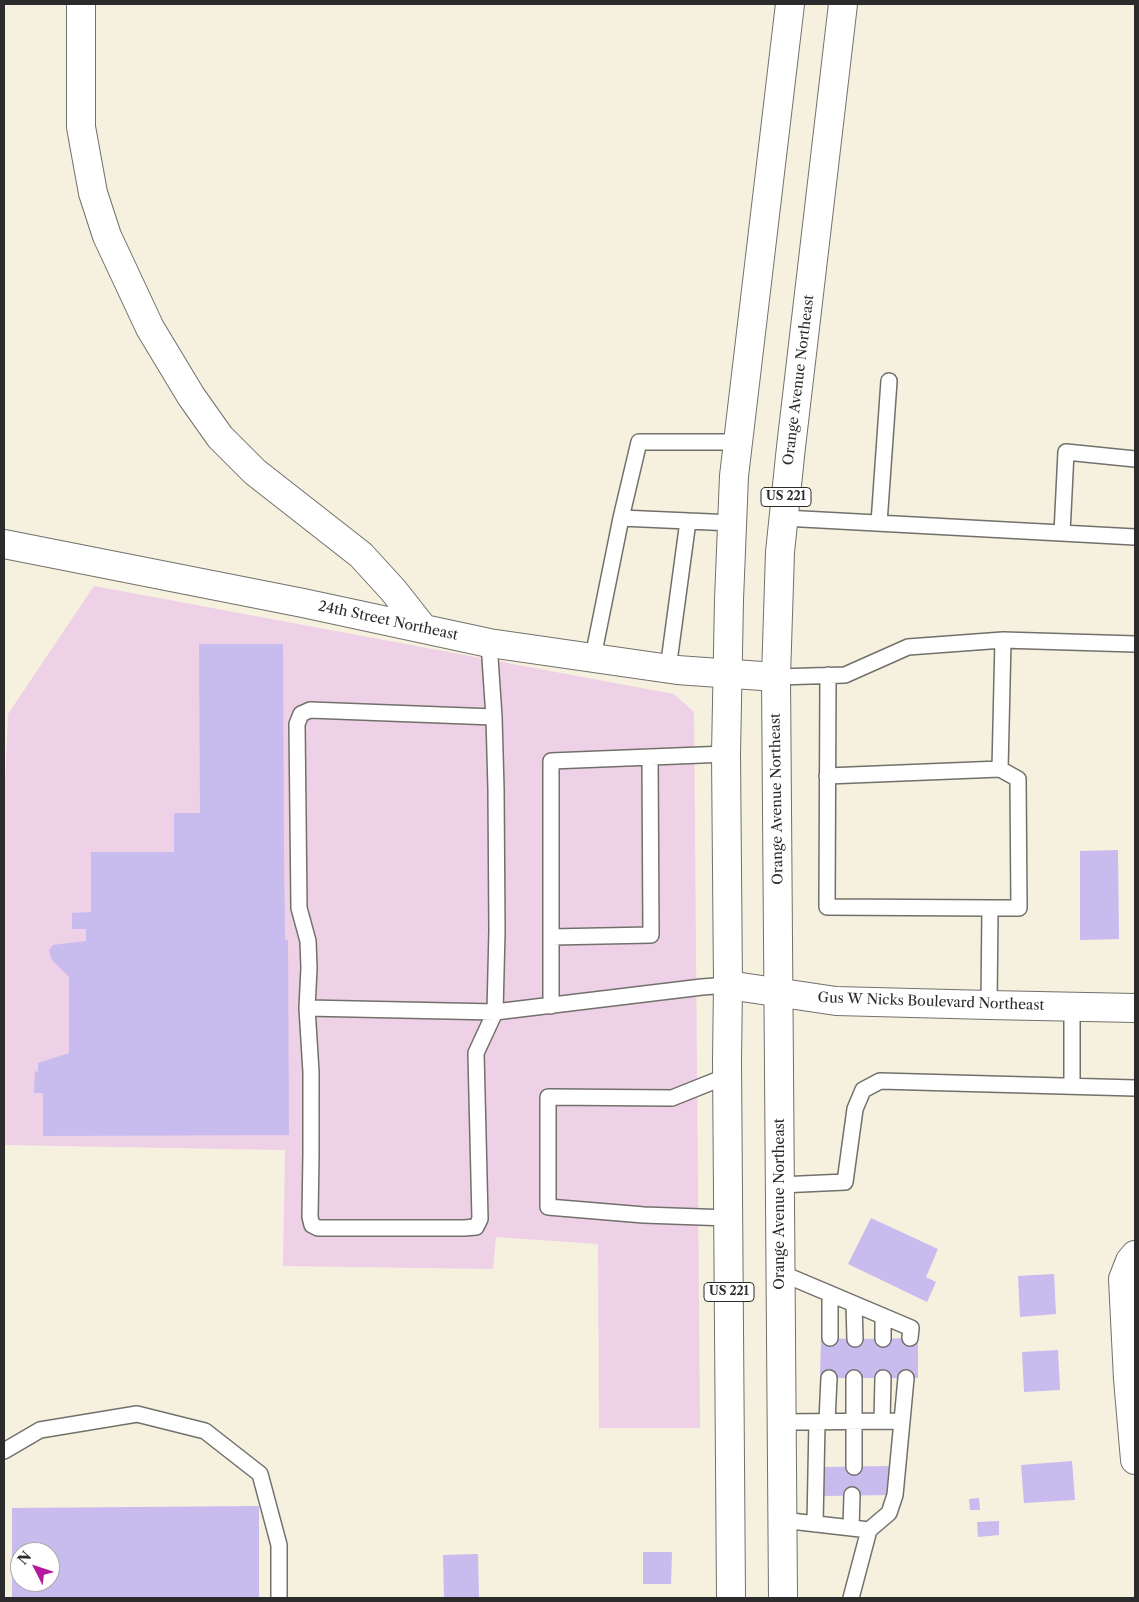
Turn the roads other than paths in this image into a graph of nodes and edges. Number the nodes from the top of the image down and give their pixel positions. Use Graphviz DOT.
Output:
graph roads {
  1 [pos="80,4"];
  2 [pos="790,4"];
  3 [pos="843,4"];
  4 [pos="889,381"];
  5 [pos="738,442"];
  6 [pos="1135,459"];
  7 [pos="622,518"];
  8 [pos="784,518"];
  9 [pos="688,521"];
  10 [pos="732,523"];
  11 [pos="879,523"];
  12 [pos="1062,533"];
  13 [pos="1135,537"];
  14 [pos="4,544"];
  15 [pos="423,628"];
  16 [pos="1002,640"];
  17 [pos="489,642"];
  18 [pos="1135,644"];
  19 [pos="593,657"];
  20 [pos="668,669"];
  21 [pos="727,674"];
  22 [pos="828,675"];
  23 [pos="776,677"];
  24 [pos="494,717"];
  25 [pos="726,754"];
  26 [pos="650,757"];
  27 [pos="1000,769"];
  28 [pos="827,776"];
  29 [pos="990,908"];
  30 [pos="551,937"];
  31 [pos="728,985"];
  32 [pos="779,993"];
  33 [pos="989,1005"];
  34 [pos="551,1006"];
  35 [pos="1072,1007"];
  36 [pos="307,1008"];
  37 [pos="1135,1008"];
  38 [pos="495,1012"];
  39 [pos="727,1076"];
  40 [pos="1072,1086"];
  41 [pos="1135,1088"];
  42 [pos="780,1185"];
  43 [pos="728,1218"];
  44 [pos="1135,1255"];
  45 [pos="781,1274"];
  46 [pos="830,1294"];
  47 [pos="854,1305"];
  48 [pos="883,1317"];
  49 [pos="830,1338"];
  50 [pos="910,1338"];
  51 [pos="855,1339"];
  52 [pos="883,1339"];
  53 [pos="829,1378"];
  54 [pos="854,1378"];
  55 [pos="883,1378"];
  56 [pos="906,1378"];
  57 [pos="853,1421"];
  58 [pos="782,1422"];
  59 [pos="822,1422"];
  60 [pos="882,1422"];
  61 [pos="902,1422"];
  62 [pos="4,1451"];
  63 [pos="1135,1460"];
  64 [pos="854,1467"];
  65 [pos="852,1495"];
  66 [pos="782,1520"];
  67 [pos="815,1524"];
  68 [pos="851,1528"];
  69 [pos="869,1530"];
  70 [pos="279,1598"];
  71 [pos="732,1598"];
  72 [pos="782,1598"];
  73 [pos="851,1598"];
  1 -- 15 [label="main road"];
  2 -- 5 [label="main road, US 221"];
  3 -- 8 [label="main road, Orange Avenue Northeast / US 221"];
  4 -- 11 [label="lane"];
  5 -- 7 [label="lane"];
  5 -- 10 [label="main road, US 221"];
  6 -- 12 [label="lane"];
  7 -- 9 [label="lane"];
  7 -- 19 [label="lane"];
  8 -- 11 [label="lane"];
  8 -- 23 [label="main road, Orange Avenue Northeast / US 221"];
  9 -- 10 [label="lane"];
  9 -- 20 [label="lane"];
  10 -- 21 [label="main road, US 221"];
  11 -- 12 [label="lane"];
  12 -- 13 [label="lane"];
  14 -- 15 [label="main road, 24th Street Northeast"];
  15 -- 17 [label="main road, 24th Street Northeast"];
  16 -- 18 [label="lane"];
  16 -- 22 [label="lane"];
  16 -- 27 [label="lane"];
  17 -- 19 [label="main road, 24th Street Northeast"];
  17 -- 24 [label="lane"];
  19 -- 20 [label="main road, 24th Street Northeast"];
  20 -- 21 [label="main road, 24th Street Northeast"];
  21 -- 23 [label="main road, 24th Street Northeast"];
  21 -- 25 [label="main road, US 221"];
  22 -- 23 [label="lane"];
  22 -- 28 [label="lane"];
  23 -- 32 [label="main road, Orange Avenue Northeast / US 221"];
  24 -- 36 [label="lane"];
  24 -- 38 [label="lane"];
  25 -- 26 [label="lane"];
  25 -- 31 [label="main road, US 221"];
  26 -- 30 [label="lane"];
  26 -- 30 [label="lane"];
  27 -- 28 [label="lane"];
  27 -- 29 [label="lane"];
  28 -- 29 [label="lane"];
  29 -- 33 [label="lane"];
  30 -- 34 [label="lane"];
  31 -- 32 [label="main road, Gus W Nicks Boulevard Northeast"];
  31 -- 34 [label="lane"];
  31 -- 39 [label="main road, US 221"];
  32 -- 33 [label="main road, Gus W Nicks Boulevard Northeast"];
  32 -- 42 [label="main road, Orange Avenue Northeast / US 221"];
  33 -- 35 [label="main road, Gus W Nicks Boulevard Northeast"];
  34 -- 38 [label="lane"];
  35 -- 37 [label="main road, Gus W Nicks Boulevard Northeast"];
  35 -- 40 [label="lane"];
  36 -- 38 [label="lane"];
  36 -- 38 [label="lane"];
  39 -- 43 [label="main road, US 221"];
  39 -- 43 [label="lane"];
  40 -- 41 [label="lane"];
  40 -- 42 [label="lane"];
  42 -- 45 [label="main road, Orange Avenue Northeast / US 221"];
  43 -- 71 [label="main road, US 221"];
  44 -- 63 [label="main road"];
  45 -- 46 [label="lane"];
  45 -- 58 [label="main road, Orange Avenue Northeast / US 221"];
  46 -- 47 [label="lane"];
  46 -- 49 [label="lane"];
  47 -- 48 [label="lane"];
  47 -- 51 [label="lane"];
  48 -- 50 [label="lane"];
  48 -- 52 [label="lane"];
  53 -- 59 [label="lane"];
  54 -- 57 [label="lane"];
  55 -- 60 [label="lane"];
  56 -- 61 [label="lane"];
  57 -- 59 [label="lane"];
  57 -- 60 [label="lane"];
  57 -- 64 [label="lane"];
  58 -- 59 [label="lane"];
  58 -- 66 [label="main road, Orange Avenue Northeast / US 221"];
  59 -- 67 [label="lane"];
  60 -- 61 [label="lane"];
  61 -- 69 [label="lane"];
  62 -- 70 [label="lane"];
  65 -- 68 [label="lane"];
  66 -- 67 [label="lane"];
  66 -- 72 [label="main road, Orange Avenue Northeast / US 221"];
  67 -- 68 [label="lane"];
  68 -- 69 [label="lane"];
  69 -- 73 [label="lane"];
}
